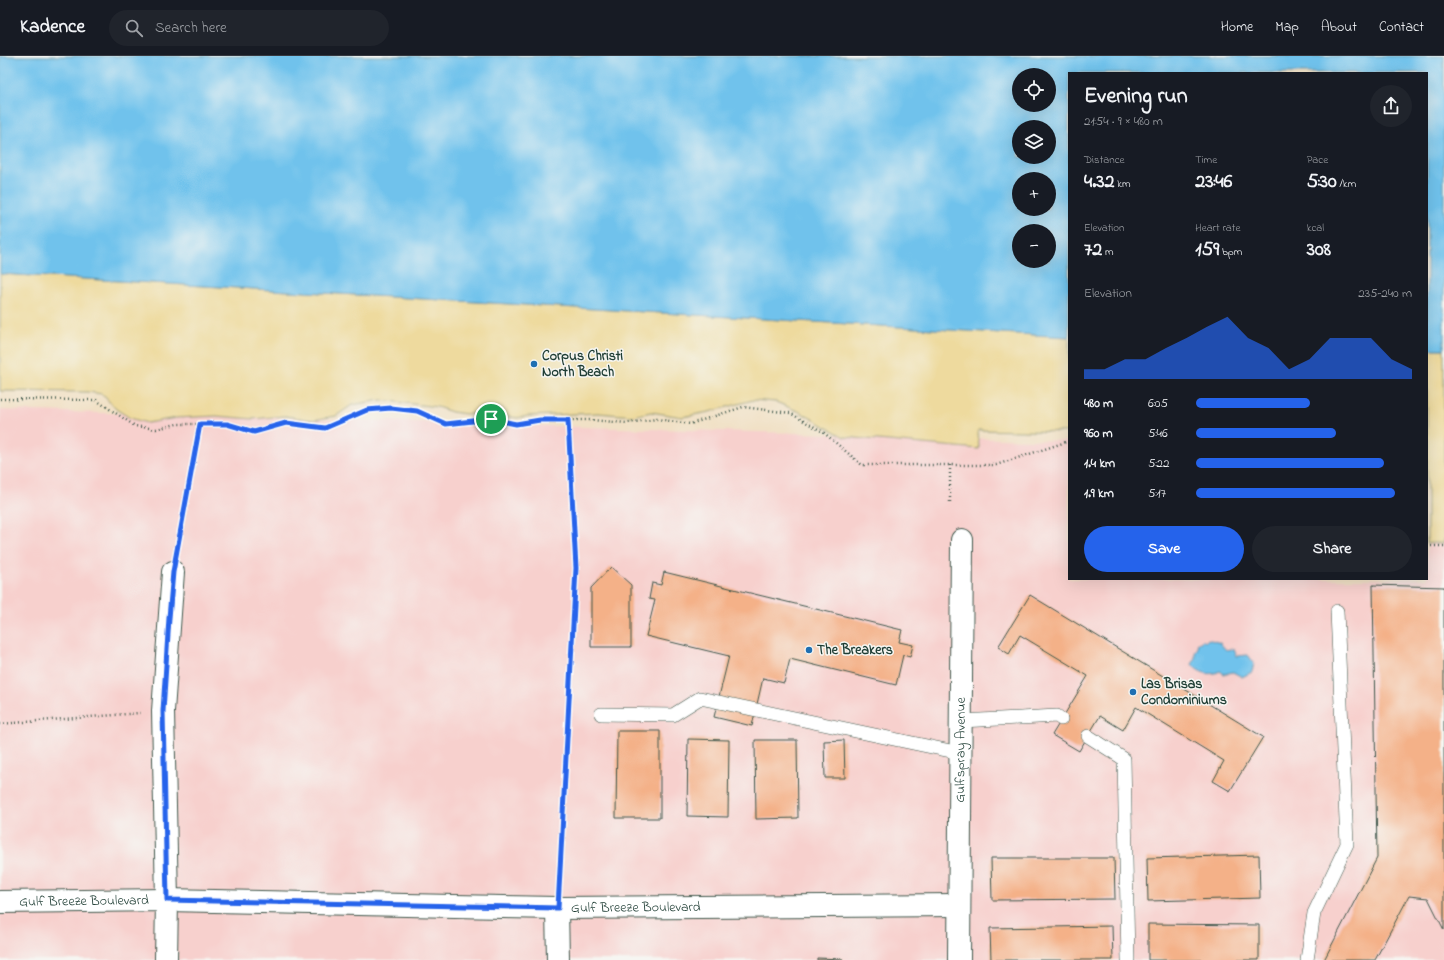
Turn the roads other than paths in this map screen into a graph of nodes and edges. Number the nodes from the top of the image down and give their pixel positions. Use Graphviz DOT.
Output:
graph roads {
  1 [pos="962,540"];
  2 [pos="173,572"];
  3 [pos="1337,611"];
  4 [pos="601,714"];
  5 [pos="1062,719"];
  6 [pos="961,721"];
  7 [pos="1088,736"];
  8 [pos="960,753"];
  9 [pos="167,900"];
  10 [pos="0,902"];
  11 [pos="959,905"];
  12 [pos="558,908"];
  13 [pos="166,960"];
  14 [pos="558,960"];
  15 [pos="959,960"];
  16 [pos="1128,960"];
  17 [pos="1307,960"];
  1 -- 6 [label="street, Gulfspray Avenue"];
  2 -- 9 [label="street"];
  3 -- 17 [label="lane"];
  4 -- 8 [label="lane"];
  5 -- 6 [label="lane"];
  6 -- 8 [label="street, Gulfspray Avenue"];
  7 -- 16 [label="lane"];
  8 -- 11 [label="street, Gulfspray Avenue"];
  9 -- 10 [label="street, Gulf Breeze Boulevard"];
  9 -- 12 [label="street, Gulf Breeze Boulevard"];
  9 -- 13 [label="street"];
  11 -- 12 [label="street, Gulf Breeze Boulevard"];
  11 -- 15 [label="street, Gulfspray Avenue"];
  12 -- 14 [label="street"];
}
